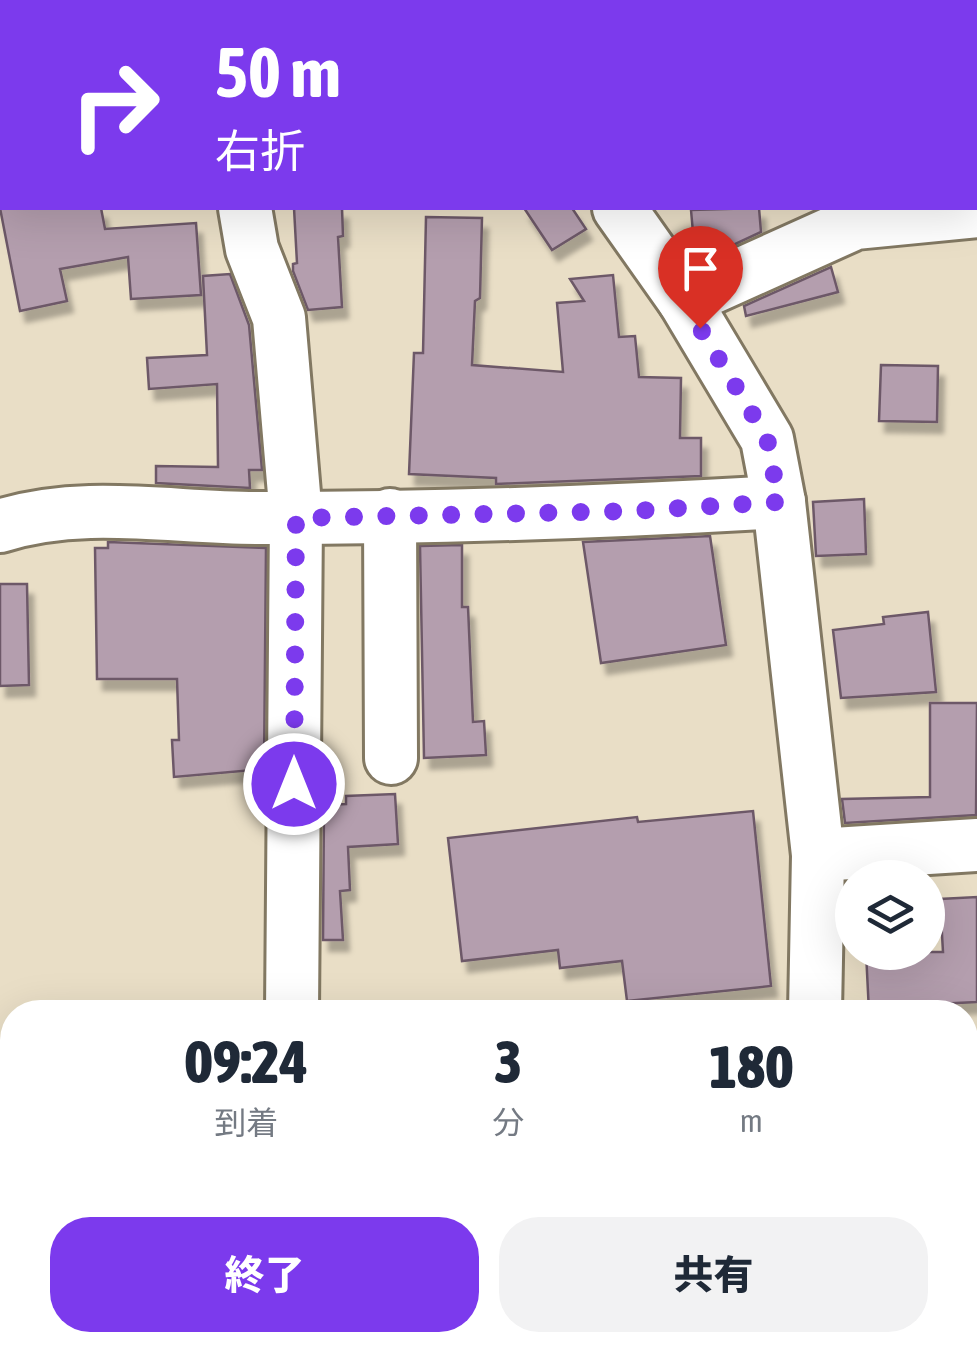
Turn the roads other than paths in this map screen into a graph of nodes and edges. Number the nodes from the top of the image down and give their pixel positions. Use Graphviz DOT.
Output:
graph roads {
  1 [pos="244,210"];
  2 [pos="619,210"];
  3 [pos="977,210"];
  4 [pos="856,215"];
  5 [pos="684,300"];
  6 [pos="779,502"];
  7 [pos="390,515"];
  8 [pos="296,518"];
  9 [pos="0,526"];
  10 [pos="390,758"];
  11 [pos="977,845"];
  12 [pos="818,855"];
  13 [pos="292,1000"];
  14 [pos="815,1000"];
  1 -- 8 [label="street"];
  2 -- 5 [label="street"];
  3 -- 4 [label="street"];
  4 -- 5 [label="street"];
  5 -- 6 [label="street"];
  6 -- 7 [label="street"];
  6 -- 12 [label="street"];
  7 -- 8 [label="street"];
  7 -- 10 [label="street"];
  8 -- 9 [label="street"];
  8 -- 13 [label="street"];
  11 -- 12 [label="street"];
  12 -- 14 [label="street"];
}
